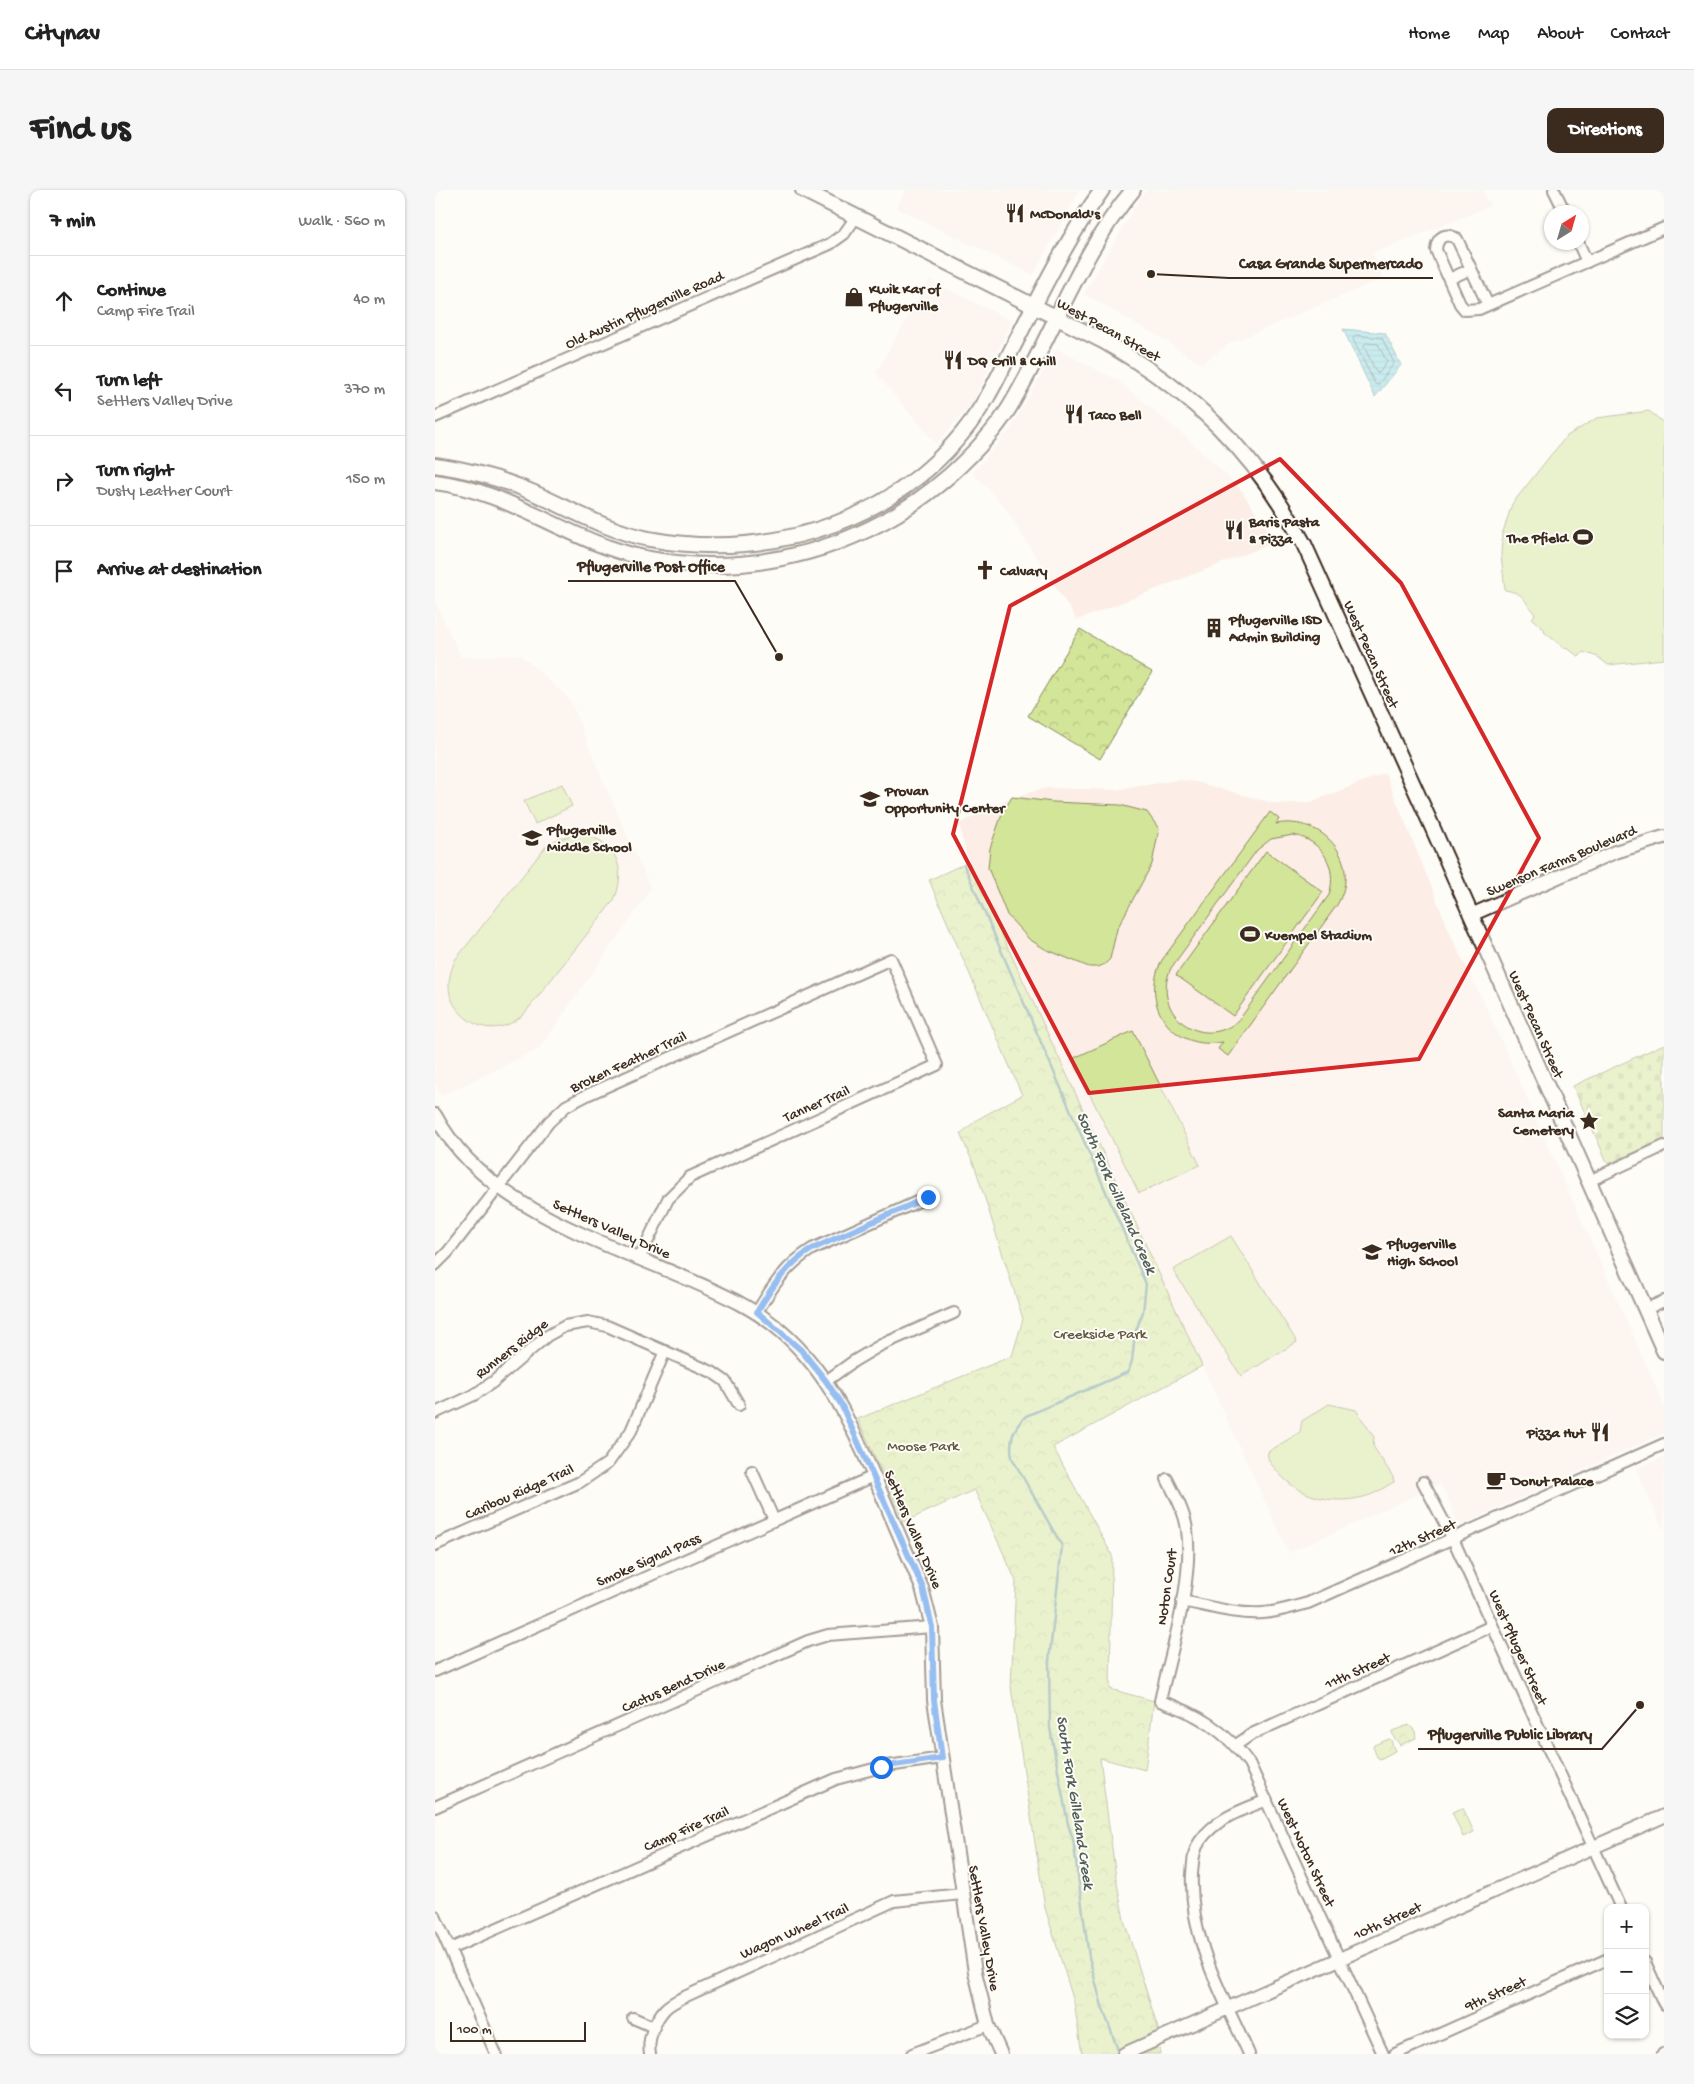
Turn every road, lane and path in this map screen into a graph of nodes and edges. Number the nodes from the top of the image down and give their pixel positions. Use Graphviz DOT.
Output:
graph roads {
  1 [pos="803,190"];
  2 [pos="1102,190"];
  3 [pos="1133,190"];
  4 [pos="1554,190"];
  5 [pos="1562,205"];
  6 [pos="856,216"];
  7 [pos="1664,228"];
  8 [pos="1582,250"];
  9 [pos="1587,262"];
  10 [pos="1471,269"];
  11 [pos="1449,279"];
  12 [pos="1488,305"];
  13 [pos="1034,306"];
  14 [pos="1057,318"];
  15 [pos="435,417"];
  16 [pos="950,448"];
  17 [pos="966,460"];
  18 [pos="435,465"];
  19 [pos="435,482"];
  20 [pos="571,510"];
  21 [pos="562,527"];
  22 [pos="648,539"];
  23 [pos="781,540"];
  24 [pos="644,558"];
  25 [pos="784,559"];
  26 [pos="1664,837"];
  27 [pos="1471,915"];
  28 [pos="891,959"];
  29 [pos="435,1115"];
  30 [pos="1664,1146"];
  31 [pos="1589,1181"];
  32 [pos="498,1187"];
  33 [pos="928,1197"];
  34 [pos="639,1257"];
  35 [pos="435,1265"];
  36 [pos="1664,1301"];
  37 [pos="1646,1309"];
  38 [pos="757,1312"];
  39 [pos="954,1313"];
  40 [pos="665,1351"];
  41 [pos="1664,1351"];
  42 [pos="826,1381"];
  43 [pos="739,1405"];
  44 [pos="435,1413"];
  45 [pos="1664,1444"];
  46 [pos="752,1471"];
  47 [pos="874,1476"];
  48 [pos="1167,1479"];
  49 [pos="1423,1482"];
  50 [pos="774,1520"];
  51 [pos="1453,1539"];
  52 [pos="435,1545"];
  53 [pos="1182,1601"];
  54 [pos="1492,1626"];
  55 [pos="932,1627"];
  56 [pos="435,1670"];
  57 [pos="1160,1701"];
  58 [pos="1236,1745"];
  59 [pos="942,1758"];
  60 [pos="1267,1800"];
  61 [pos="435,1807"];
  62 [pos="1664,1816"];
  63 [pos="1593,1847"];
  64 [pos="962,1894"];
  65 [pos="1619,1904"];
  66 [pos="435,1916"];
  67 [pos="450,1949"];
  68 [pos="1340,1959"];
  69 [pos="1604,1961"];
  70 [pos="1649,1971"];
  71 [pos="1664,2004"];
  72 [pos="1228,2008"];
  73 [pos="633,2018"];
  74 [pos="988,2025"];
  75 [pos="654,2027"];
  76 [pos="496,2054"];
  77 [pos="650,2054"];
  78 [pos="912,2054"];
  79 [pos="1001,2054"];
  80 [pos="1124,2054"];
  81 [pos="1249,2054"];
  82 [pos="1383,2054"];
  83 [pos="1395,2054"];
  1 -- 6 [label="main road, West Pecan Street"];
  2 -- 13 [label="main road"];
  3 -- 14 [label="main road"];
  4 -- 5 [label="street"];
  6 -- 13 [label="main road, West Pecan Street"];
  6 -- 15 [label="street, Old Austin Pflugerville Road"];
  7 -- 9 [label="street"];
  8 -- 9 [label="street"];
  9 -- 12 [label="street"];
  10 -- 11 [label="street"];
  10 -- 11 [label="street"];
  10 -- 12 [label="street"];
  11 -- 12 [label="street"];
  13 -- 14 [label="main road, West Pecan Street"];
  13 -- 16 [label="main road"];
  14 -- 17 [label="main road"];
  14 -- 27 [label="main road, West Pecan Street"];
  16 -- 17 [label="main road"];
  16 -- 23 [label="main road"];
  17 -- 25 [label="main road"];
  18 -- 20 [label="main road"];
  19 -- 21 [label="main road"];
  20 -- 21 [label="main road"];
  20 -- 22 [label="main road"];
  21 -- 24 [label="main road"];
  22 -- 23 [label="main road"];
  22 -- 24 [label="main road"];
  23 -- 25 [label="main road"];
  24 -- 25 [label="main road"];
  26 -- 27 [label="street, Swenson Farms Boulevard"];
  27 -- 31 [label="main road, West Pecan Street"];
  28 -- 32 [label="street, Broken Feather Trail"];
  28 -- 34 [label="street, Tanner Trail"];
  29 -- 32 [label="street, Settlers Valley Drive"];
  30 -- 31 [label="street"];
  31 -- 37 [label="main road, West Pecan Street"];
  32 -- 34 [label="street, Settlers Valley Drive"];
  32 -- 35 [label="street, Broken Feather Trail"];
  33 -- 38 [label="street"];
  34 -- 38 [label="street, Settlers Valley Drive"];
  36 -- 37 [label="street"];
  37 -- 41 [label="main road, West Pecan Street"];
  38 -- 42 [label="street, Settlers Valley Drive"];
  39 -- 42 [label="street"];
  40 -- 43 [label="street, Runners Ridge"];
  40 -- 44 [label="street, Runners Ridge"];
  40 -- 52 [label="street, Caribou Ridge Trail"];
  42 -- 47 [label="street, Settlers Valley Drive"];
  45 -- 51 [label="street, 12th Street"];
  46 -- 50 [label="street"];
  47 -- 50 [label="street, Smoke Signal Pass"];
  47 -- 55 [label="street, Settlers Valley Drive"];
  48 -- 53 [label="street, Noton Court"];
  49 -- 51 [label="street, West Pfluger Street"];
  50 -- 56 [label="street, Smoke Signal Pass"];
  51 -- 53 [label="street, 12th Street"];
  51 -- 54 [label="street, West Pfluger Street"];
  53 -- 57 [label="street, Noton Court"];
  54 -- 58 [label="street, 11th Street"];
  54 -- 63 [label="street, West Pfluger Street"];
  55 -- 59 [label="street, Settlers Valley Drive"];
  55 -- 61 [label="street, Cactus Bend Drive"];
  57 -- 58 [label="street, West Noton Street"];
  58 -- 60 [label="street, West Noton Street"];
  59 -- 64 [label="street, Settlers Valley Drive"];
  59 -- 67 [label="street, Camp Fire Trail"];
  60 -- 68 [label="street, West Noton Street"];
  60 -- 72 [label="street"];
  62 -- 63 [label="street, 10th Street"];
  63 -- 65 [label="street, West Pfluger Street"];
  63 -- 68 [label="street, 10th Street"];
  64 -- 74 [label="street, Settlers Valley Drive"];
  64 -- 75 [label="street, Wagon Wheel Trail"];
  66 -- 67 [label="street"];
  67 -- 76 [label="street"];
  68 -- 72 [label="street, 10th Street"];
  68 -- 82 [label="street, West Noton Street"];
  69 -- 83 [label="street, 9th Street"];
  70 -- 71 [label="street"];
  72 -- 80 [label="street, 10th Street"];
  72 -- 81 [label="street"];
  73 -- 75 [label="street"];
  74 -- 78 [label="street"];
  74 -- 79 [label="street, Settlers Valley Drive"];
  75 -- 77 [label="street"];
}
